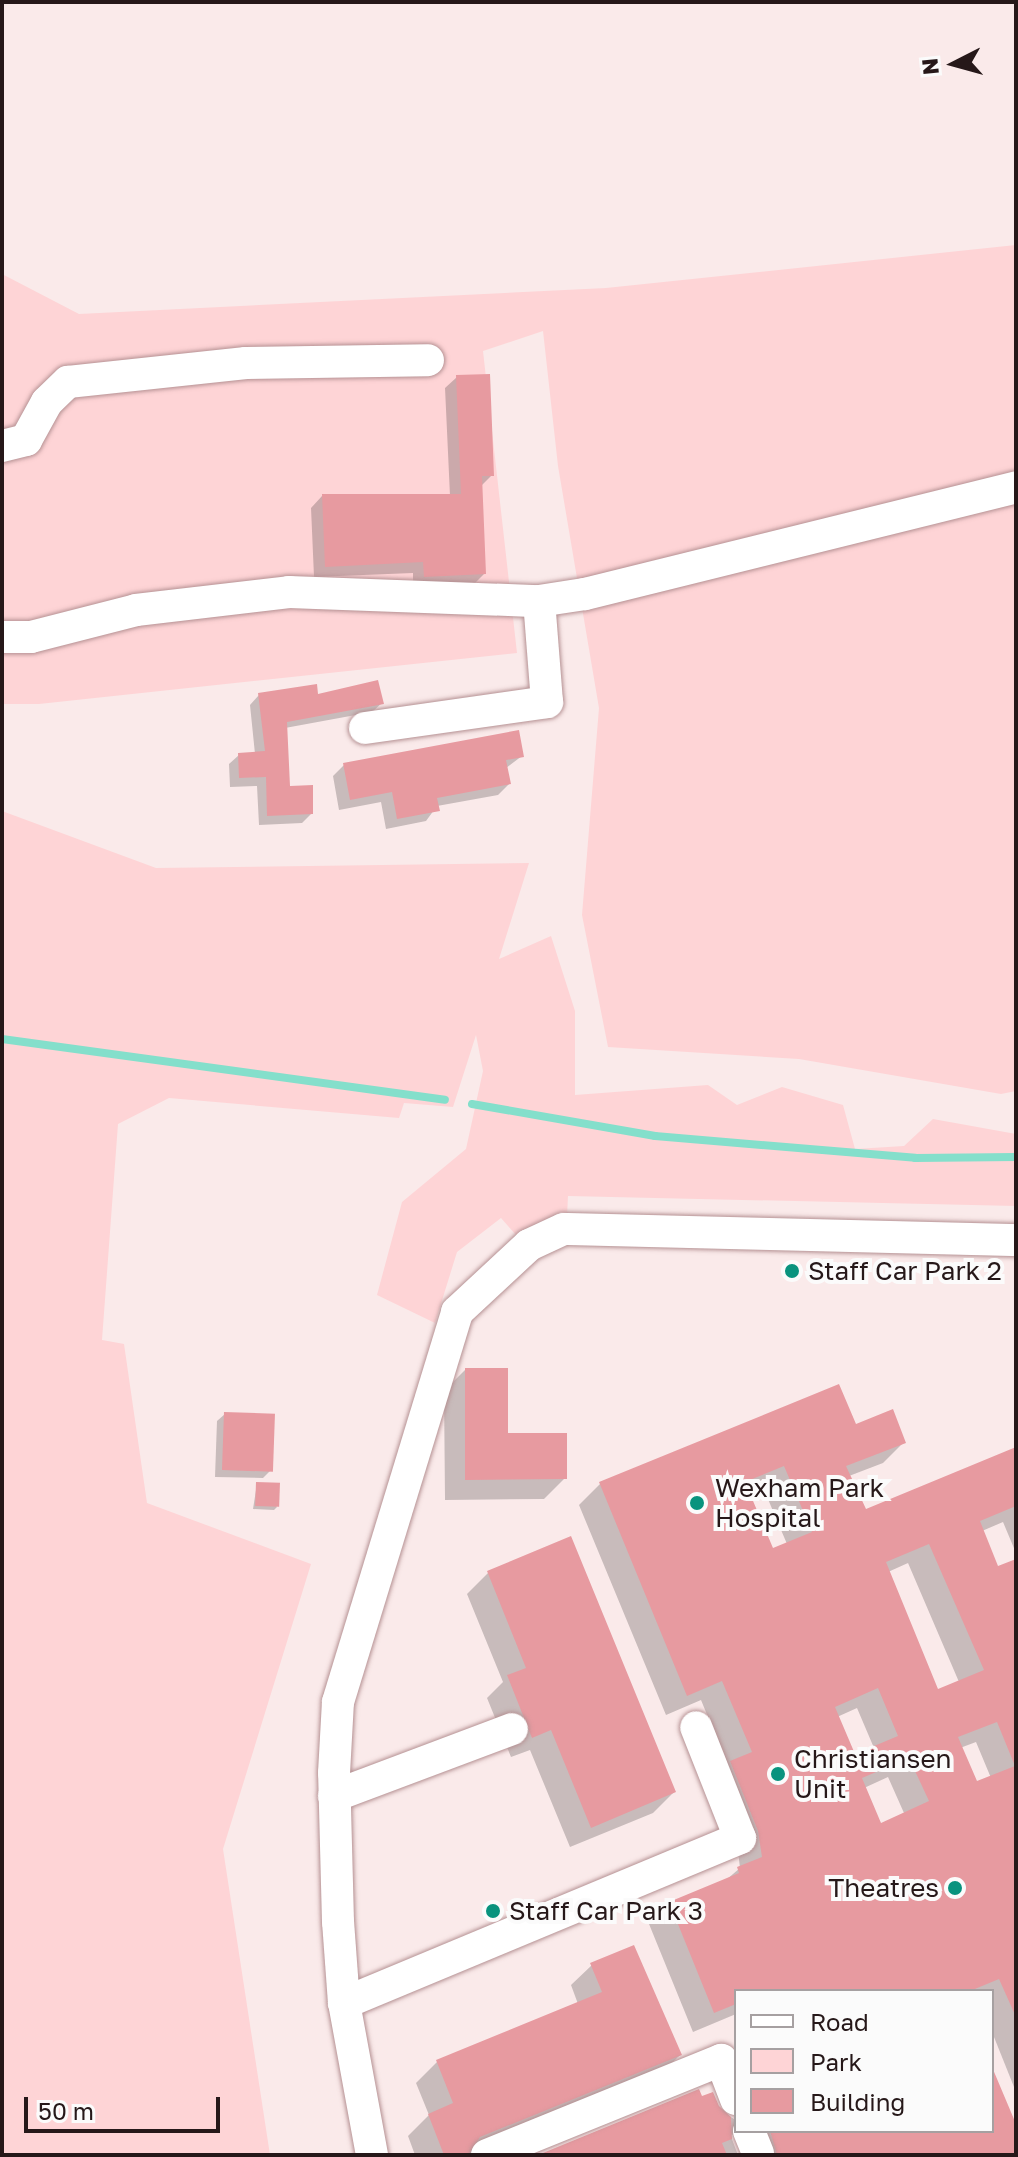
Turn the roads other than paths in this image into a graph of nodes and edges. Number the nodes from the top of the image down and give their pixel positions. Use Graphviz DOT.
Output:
graph roads {
  1 [pos="428,360"];
  2 [pos="2,446"];
  3 [pos="1016,487"];
  4 [pos="539,601"];
  5 [pos="2,637"];
  6 [pos="365,728"];
  7 [pos="1016,1240"];
  8 [pos="696,1727"];
  9 [pos="512,1729"];
  10 [pos="334,1796"];
  11 [pos="344,2003"];
  12 [pos="734,2094"];
  13 [pos="372,2155"];
  14 [pos="487,2155"];
  1 -- 2 [label="lane"];
  3 -- 4 [label="lane"];
  4 -- 5 [label="lane"];
  4 -- 6 [label="lane"];
  7 -- 10 [label="lane"];
  8 -- 11 [label="lane"];
  9 -- 10 [label="lane"];
  10 -- 11 [label="lane"];
  11 -- 13 [label="lane"];
  12 -- 14 [label="lane"];
}
